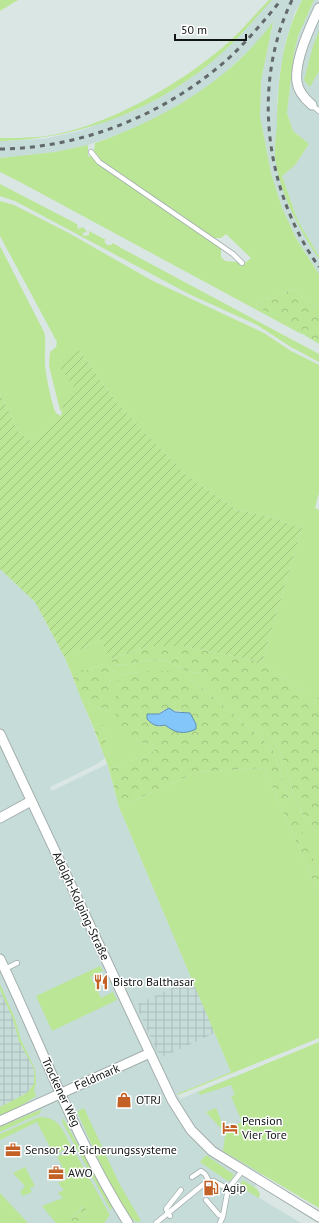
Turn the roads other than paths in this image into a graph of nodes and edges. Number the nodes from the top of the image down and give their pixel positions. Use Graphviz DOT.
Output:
graph roads {
  1 [pos="319,8"];
  2 [pos="315,108"];
  3 [pos="91,152"];
  4 [pos="242,264"];
  5 [pos="0,734"];
  6 [pos="31,801"];
  7 [pos="0,818"];
  8 [pos="0,959"];
  9 [pos="17,963"];
  10 [pos="5,969"];
  11 [pos="150,1053"];
  12 [pos="61,1092"];
  13 [pos="0,1121"];
  14 [pos="242,1171"];
  15 [pos="192,1177"];
  16 [pos="209,1181"];
  17 [pos="181,1190"];
  18 [pos="228,1190"];
  19 [pos="206,1200"];
  20 [pos="169,1215"];
  21 [pos="223,1216"];
  22 [pos="319,1217"];
  23 [pos="128,1223"];
  24 [pos="156,1223"];
  25 [pos="220,1223"];
  1 -- 2 [label="street"];
  3 -- 4 [label="lane"];
  5 -- 6 [label="street, Adolph-Kolping-Straße"];
  6 -- 7 [label="street"];
  6 -- 11 [label="street, Adolph-Kolping-Straße"];
  8 -- 10 [label="street, Trockener Weg"];
  9 -- 10 [label="lane"];
  10 -- 12 [label="street, Trockener Weg"];
  11 -- 12 [label="street, Feldmark"];
  11 -- 14 [label="street, Adolph-Kolping-Straße"];
  12 -- 13 [label="street, Feldmark"];
  12 -- 23 [label="street, Trockener Weg"];
  14 -- 18 [label="lane"];
  14 -- 22 [label="street, Adolph-Kolping-Straße"];
  15 -- 16 [label="lane"];
  16 -- 18 [label="lane"];
  16 -- 20 [label="lane"];
  17 -- 20 [label="lane"];
  18 -- 21 [label="lane"];
  19 -- 21 [label="lane"];
  20 -- 24 [label="lane"];
  21 -- 25 [label="lane"];
}
